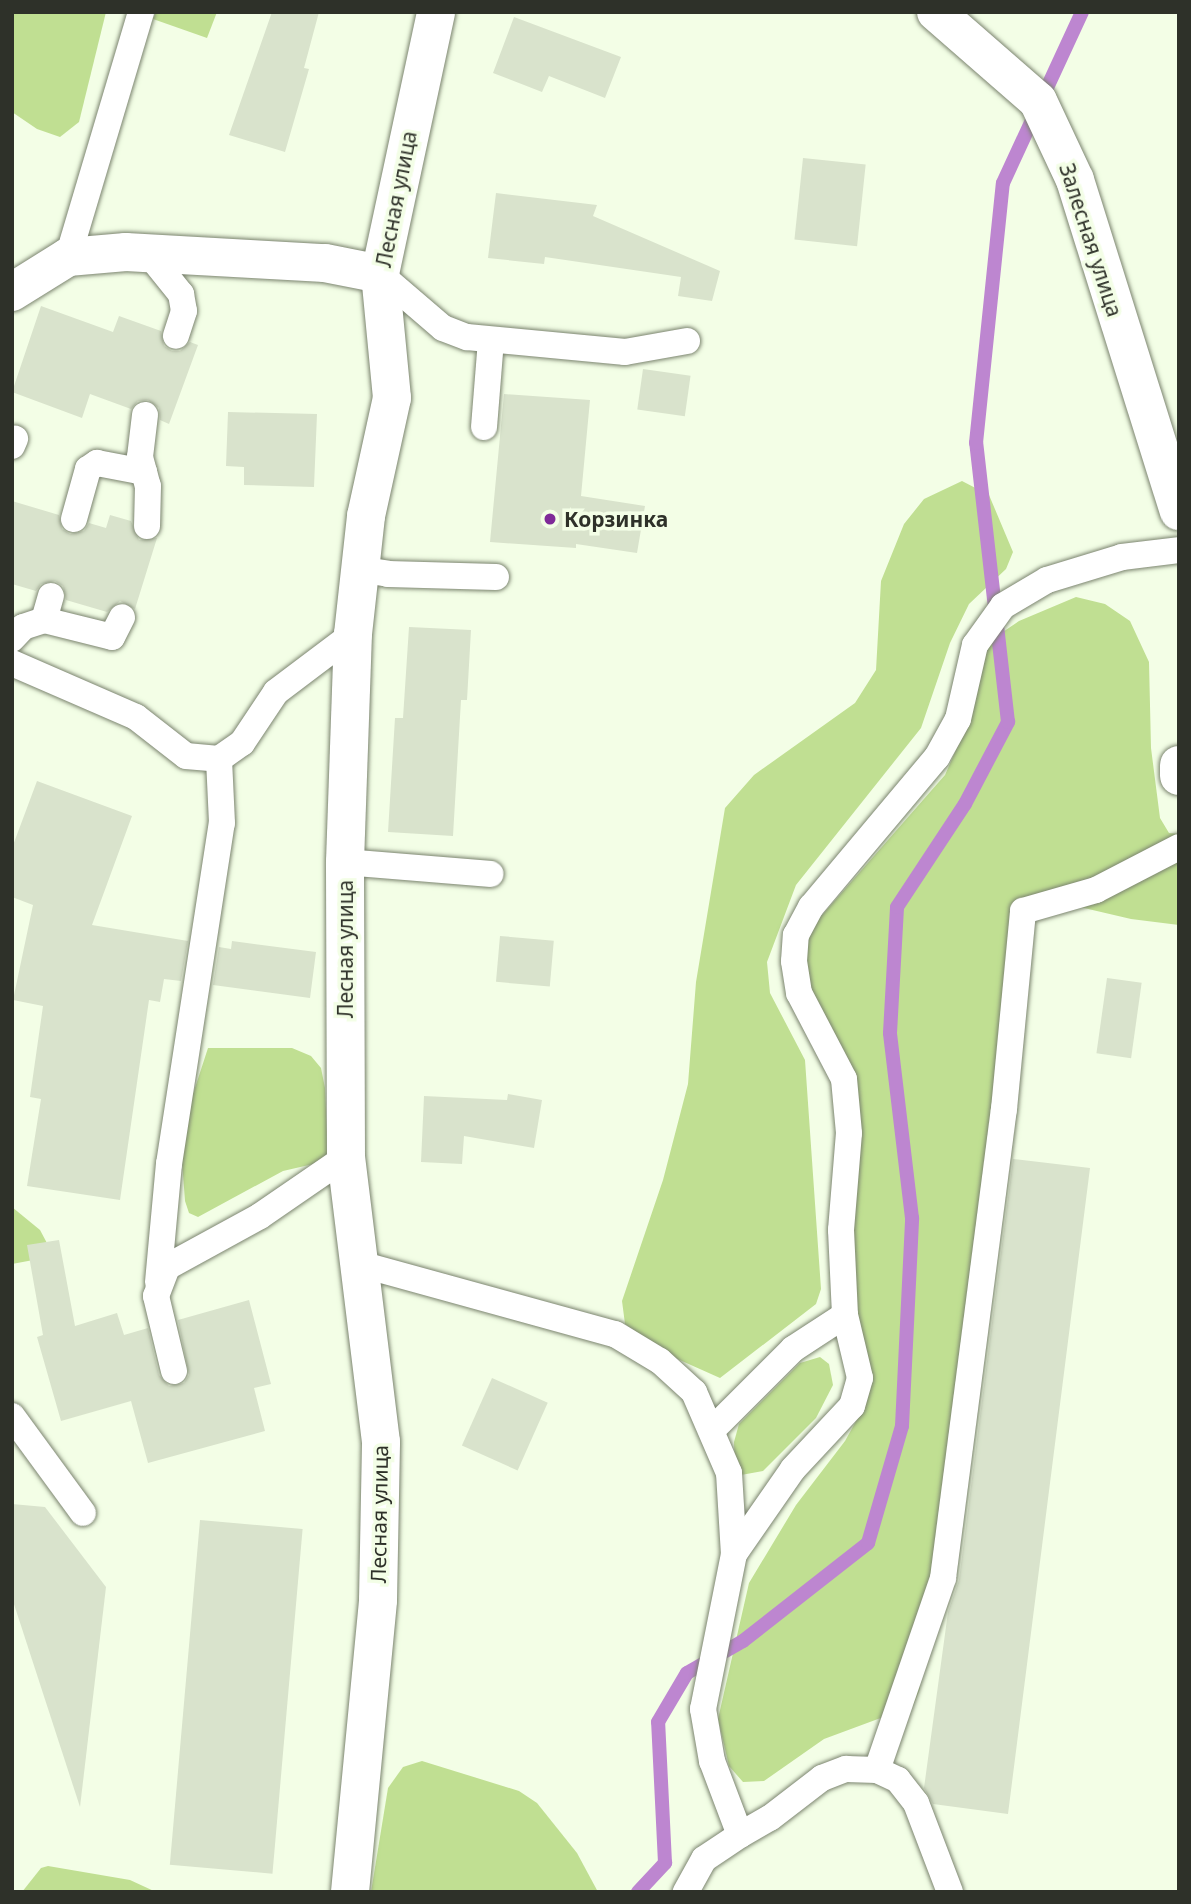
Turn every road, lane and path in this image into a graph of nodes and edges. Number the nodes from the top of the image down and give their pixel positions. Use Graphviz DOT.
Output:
graph roads {
  1 [pos="141,12"];
  2 [pos="436,12"];
  3 [pos="936,12"];
  4 [pos="148,253"];
  5 [pos="68,257"];
  6 [pos="380,274"];
  7 [pos="12,292"];
  8 [pos="176,337"];
  9 [pos="491,340"];
  10 [pos="687,341"];
  11 [pos="145,415"];
  12 [pos="485,427"];
  13 [pos="144,472"];
  14 [pos="1179,510"];
  15 [pos="75,519"];
  16 [pos="147,526"];
  17 [pos="1179,550"];
  18 [pos="358,569"];
  19 [pos="496,577"];
  20 [pos="122,617"];
  21 [pos="353,634"];
  22 [pos="12,639"];
  23 [pos="12,663"];
  24 [pos="219,759"];
  25 [pos="1179,765"];
  26 [pos="1179,776"];
  27 [pos="1179,847"];
  28 [pos="345,862"];
  29 [pos="491,874"];
  30 [pos="346,1157"];
  31 [pos="360,1264"];
  32 [pos="158,1282"];
  33 [pos="845,1315"];
  34 [pos="174,1371"];
  35 [pos="12,1416"];
  36 [pos="712,1430"];
  37 [pos="83,1513"];
  38 [pos="734,1554"];
  39 [pos="877,1770"];
  40 [pos="740,1835"];
  41 [pos="350,1892"];
  42 [pos="686,1892"];
  43 [pos="950,1892"];
  1 -- 5 [label="lane"];
  2 -- 6 [label="street, Лесная улица"];
  3 -- 14 [label="street, Залесная улица"];
  4 -- 5 [label="street"];
  4 -- 6 [label="street"];
  4 -- 8 [label="lane"];
  5 -- 7 [label="street"];
  6 -- 9 [label="lane"];
  6 -- 18 [label="street, Лесная улица"];
  9 -- 10 [label="lane"];
  9 -- 12 [label="lane"];
  11 -- 13 [label="lane"];
  13 -- 15 [label="lane"];
  13 -- 16 [label="lane"];
  17 -- 33 [label="lane"];
  18 -- 19 [label="lane"];
  18 -- 21 [label="street, Лесная улица"];
  20 -- 22 [label="lane"];
  21 -- 24 [label="lane"];
  21 -- 28 [label="street, Лесная улица"];
  23 -- 24 [label="lane"];
  24 -- 32 [label="lane"];
  25 -- 26 [label="street"];
  27 -- 39 [label="lane"];
  28 -- 29 [label="lane"];
  28 -- 30 [label="street, Лесная улица"];
  30 -- 31 [label="street, Лесная улица"];
  30 -- 32 [label="lane"];
  31 -- 36 [label="lane"];
  31 -- 41 [label="street, Лесная улица"];
  32 -- 34 [label="lane"];
  33 -- 36 [label="lane"];
  33 -- 38 [label="lane"];
  35 -- 37 [label="lane"];
  36 -- 38 [label="lane"];
  38 -- 40 [label="lane"];
  39 -- 40 [label="lane"];
  39 -- 43 [label="lane"];
  40 -- 42 [label="lane"];
}
